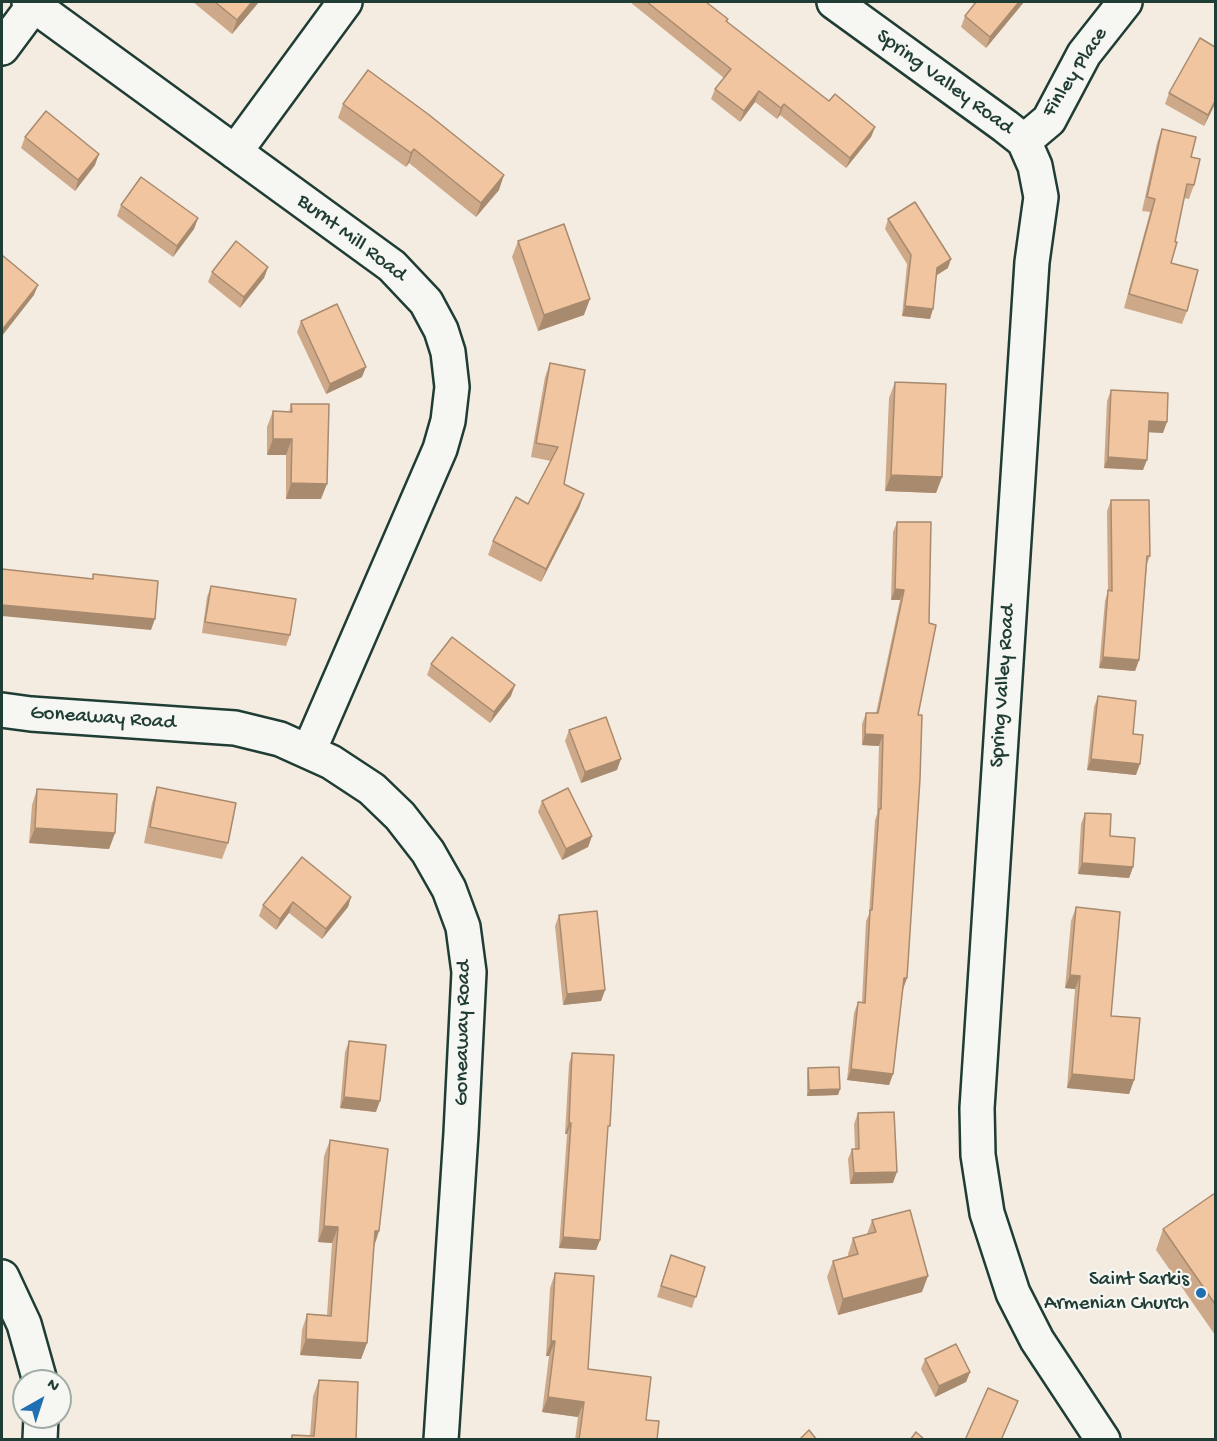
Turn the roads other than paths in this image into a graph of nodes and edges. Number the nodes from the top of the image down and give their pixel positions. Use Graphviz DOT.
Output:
graph roads {
  1 [pos="345,2"];
  2 [pos="834,2"];
  3 [pos="1125,2"];
  4 [pos="31,3"];
  5 [pos="2,48"];
  6 [pos="1024,141"];
  7 [pos="235,152"];
  8 [pos="2,710"];
  9 [pos="309,750"];
  10 [pos="2,1277"];
  11 [pos="37,1369"];
  12 [pos="441,1440"];
  13 [pos="1103,1440"];
  1 -- 7 [label="street"];
  2 -- 6 [label="street, Spring Valley Road"];
  3 -- 6 [label="street, Finley Place"];
  4 -- 5 [label="street"];
  4 -- 7 [label="street, Burnt Mill Road"];
  6 -- 13 [label="street, Spring Valley Road"];
  7 -- 9 [label="street, Burnt Mill Road"];
  8 -- 9 [label="street, Goneaway Road"];
  9 -- 12 [label="street, Goneaway Road"];
  10 -- 11 [label="street"];
}
